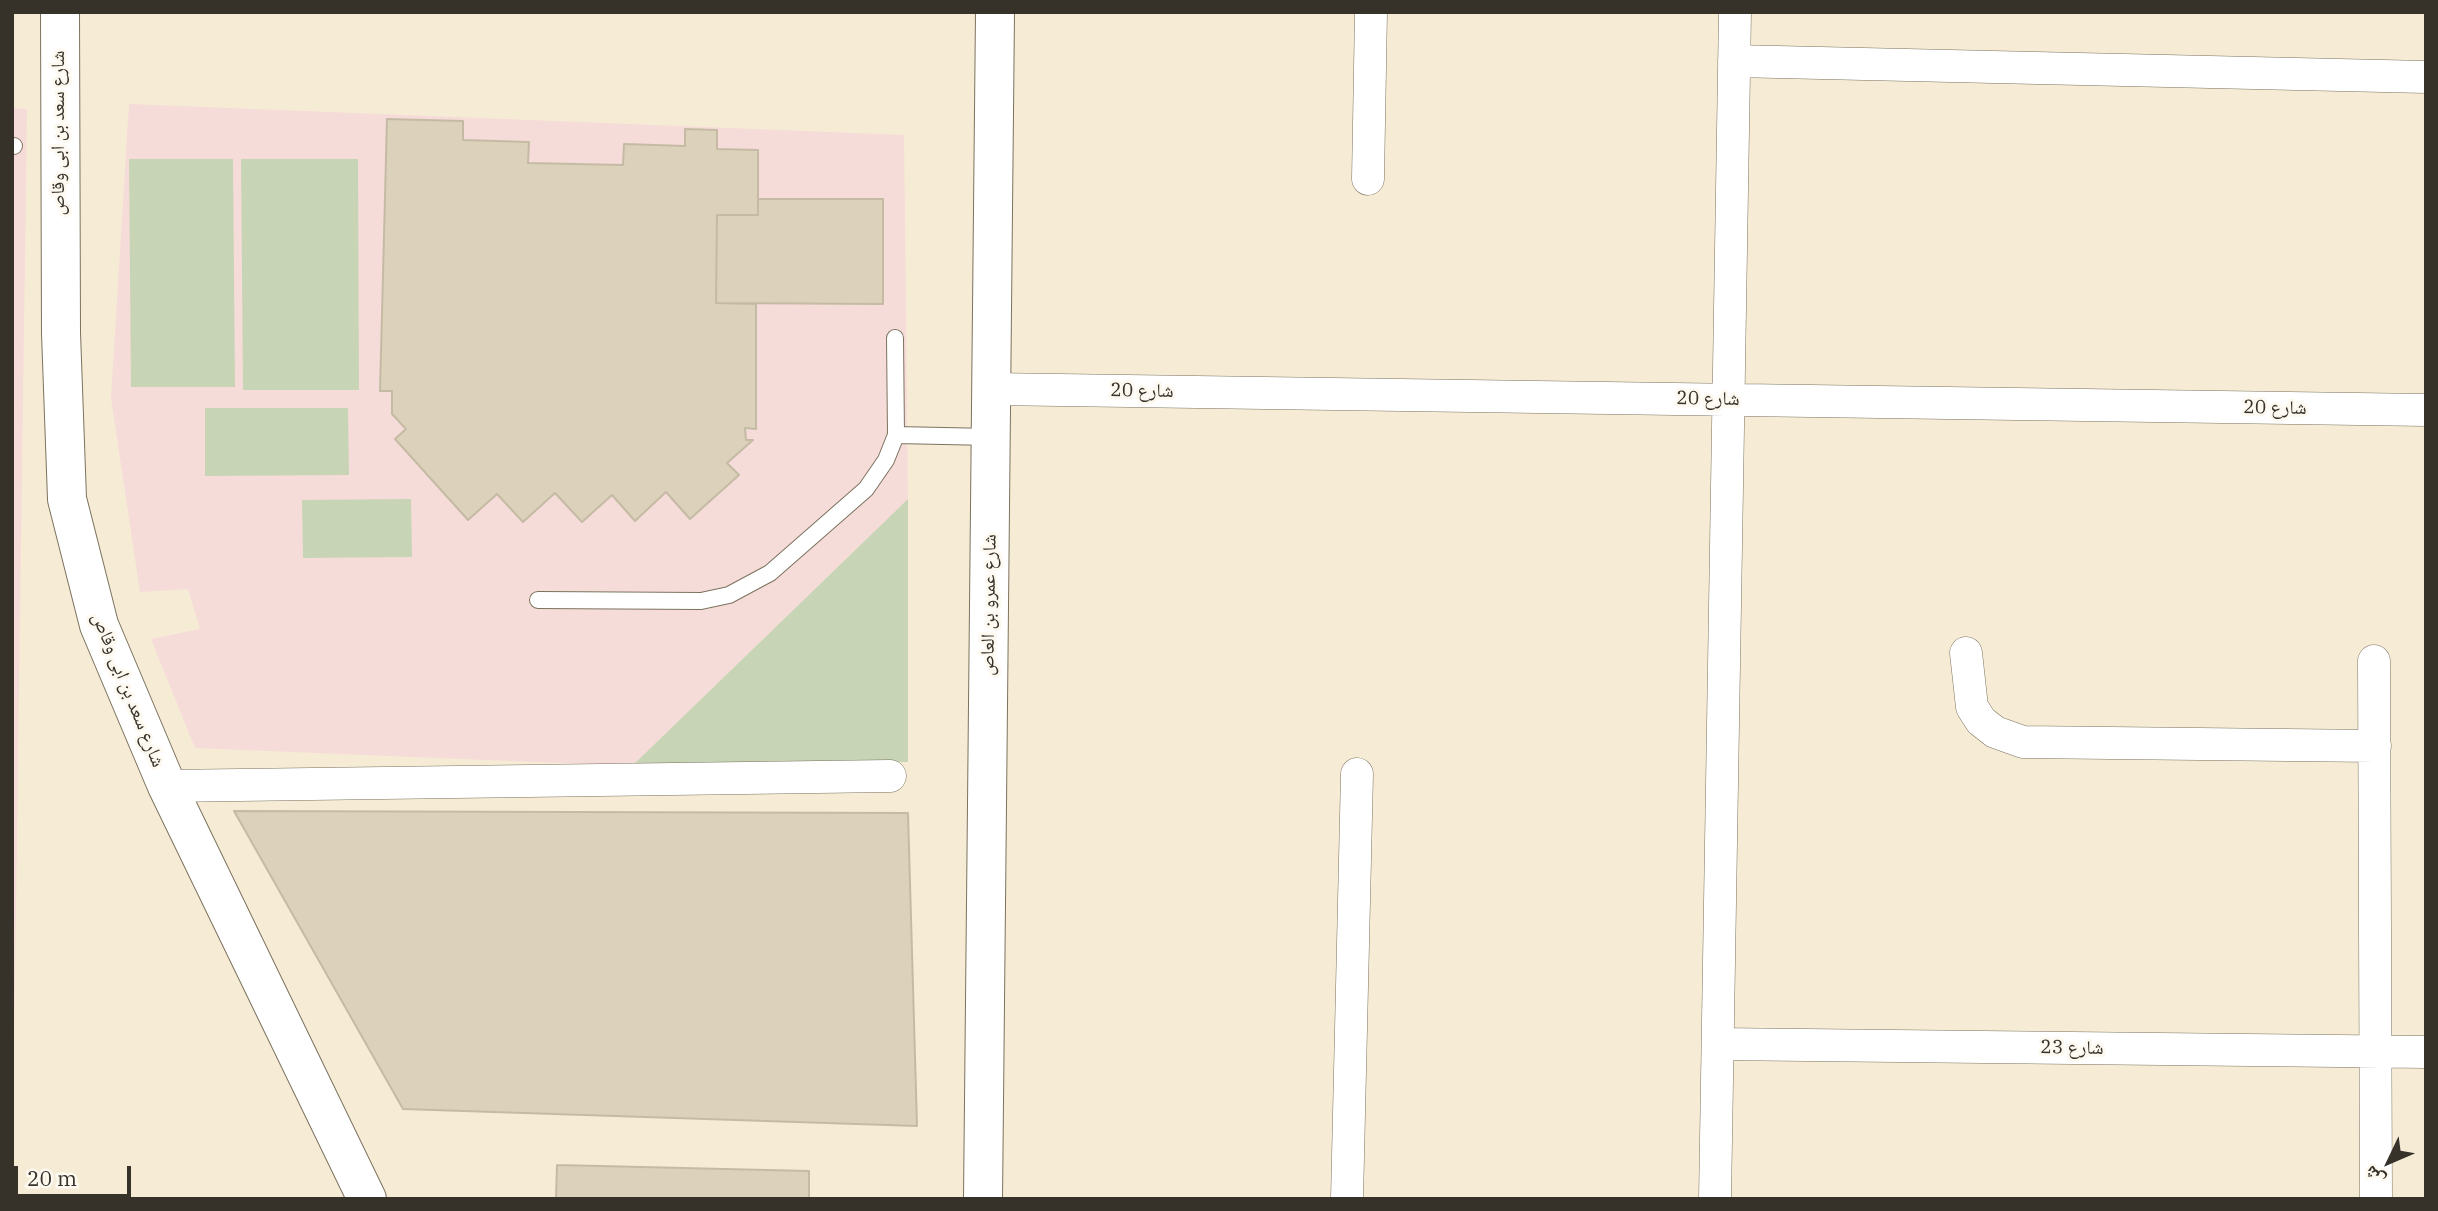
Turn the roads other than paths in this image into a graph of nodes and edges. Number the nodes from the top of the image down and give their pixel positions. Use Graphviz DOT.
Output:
graph roads {
  1 [pos="60,12"];
  2 [pos="995,12"];
  3 [pos="1371,12"];
  4 [pos="1735,12"];
  5 [pos="1734,61"];
  6 [pos="2426,77"];
  7 [pos="1368,179"];
  8 [pos="895,338"];
  9 [pos="991,389"];
  10 [pos="1729,400"];
  11 [pos="2426,410"];
  12 [pos="895,435"];
  13 [pos="991,437"];
  14 [pos="538,600"];
  15 [pos="1966,653"];
  16 [pos="2374,661"];
  17 [pos="2375,746"];
  18 [pos="1357,774"];
  19 [pos="890,776"];
  20 [pos="167,786"];
  21 [pos="1718,1044"];
  22 [pos="2375,1052"];
  23 [pos="2426,1052"];
  24 [pos="367,1199"];
  25 [pos="983,1199"];
  26 [pos="1347,1199"];
  27 [pos="1715,1199"];
  28 [pos="2376,1199"];
  1 -- 20 [label="street, شارع سعد بن ابى وقاص"];
  2 -- 9 [label="street, شارع عمرو بن العاص"];
  3 -- 7 [label="street"];
  4 -- 5 [label="street"];
  5 -- 6 [label="street"];
  5 -- 10 [label="street"];
  8 -- 12 [label="lane"];
  9 -- 10 [label="street, شارع 20"];
  9 -- 13 [label="street, شارع عمرو بن العاص"];
  10 -- 11 [label="street, شارع 20"];
  10 -- 21 [label="street"];
  12 -- 13 [label="lane"];
  12 -- 14 [label="lane"];
  13 -- 25 [label="street, شارع عمرو بن العاص"];
  15 -- 17 [label="street"];
  16 -- 17 [label="street"];
  17 -- 22 [label="street"];
  18 -- 26 [label="street"];
  19 -- 20 [label="street"];
  20 -- 24 [label="street, شارع سعد بن ابى وقاص"];
  21 -- 22 [label="street, شارع 23"];
  21 -- 27 [label="street"];
  22 -- 23 [label="street, شارع 23"];
  22 -- 28 [label="street"];
}
